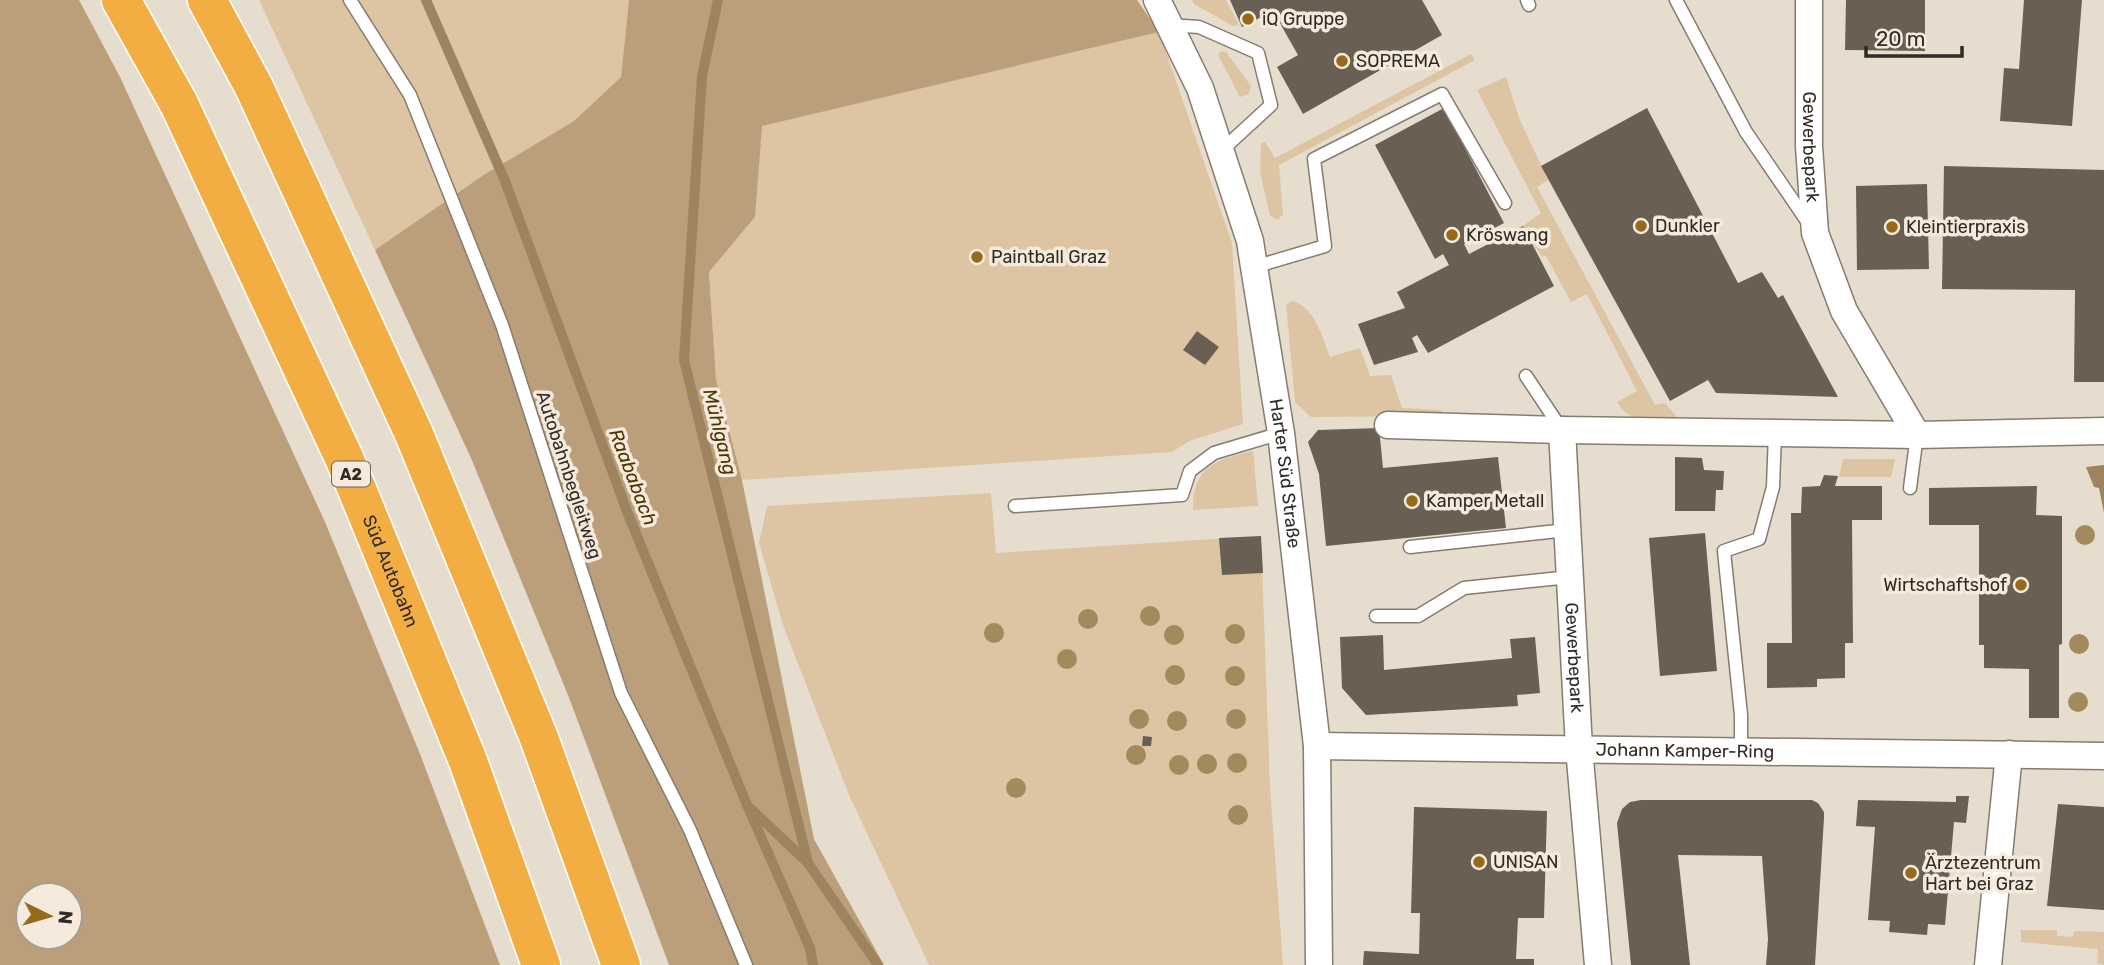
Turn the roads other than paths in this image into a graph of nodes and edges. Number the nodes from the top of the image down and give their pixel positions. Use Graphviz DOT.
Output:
graph roads {
  1 [pos="121,0"];
  2 [pos="207,0"];
  3 [pos="350,0"];
  4 [pos="1157,0"];
  5 [pos="1676,0"];
  6 [pos="1809,0"];
  7 [pos="1169,25"];
  8 [pos="1221,151"];
  9 [pos="1505,203"];
  10 [pos="1815,233"];
  11 [pos="1254,267"];
  12 [pos="1526,376"];
  13 [pos="1388,425"];
  14 [pos="1562,430"];
  15 [pos="2104,431"];
  16 [pos="1281,433"];
  17 [pos="1775,433"];
  18 [pos="1917,435"];
  19 [pos="1910,488"];
  20 [pos="1015,506"];
  21 [pos="1567,530"];
  22 [pos="1410,547"];
  23 [pos="1570,578"];
  24 [pos="1376,616"];
  25 [pos="1317,746"];
  26 [pos="1579,748"];
  27 [pos="1741,751"];
  28 [pos="2009,754"];
  29 [pos="2104,756"];
  30 [pos="541,965"];
  31 [pos="621,965"];
  32 [pos="746,965"];
  33 [pos="1320,965"];
  34 [pos="1598,965"];
  35 [pos="1988,965"];
  1 -- 30 [label="highway, Süd Autobahn / A2"];
  2 -- 31 [label="highway"];
  3 -- 32 [label="lane, Autobahnbegleitweg"];
  4 -- 7 [label="street, Harter Süd Straße"];
  5 -- 10 [label="lane"];
  6 -- 10 [label="street, Gewerbepark"];
  7 -- 8 [label="street, Harter Süd Straße"];
  7 -- 8 [label="lane"];
  8 -- 11 [label="street, Harter Süd Straße"];
  9 -- 11 [label="lane"];
  10 -- 18 [label="street, Gewerbepark"];
  11 -- 16 [label="street, Harter Süd Straße"];
  12 -- 14 [label="lane"];
  13 -- 14 [label="street"];
  14 -- 17 [label="street"];
  14 -- 21 [label="street, Gewerbepark"];
  15 -- 18 [label="street"];
  16 -- 20 [label="lane"];
  16 -- 25 [label="street, Harter Süd Straße"];
  17 -- 18 [label="street"];
  17 -- 27 [label="lane"];
  18 -- 19 [label="lane"];
  21 -- 22 [label="lane"];
  21 -- 23 [label="street, Gewerbepark"];
  23 -- 24 [label="lane"];
  23 -- 26 [label="street, Gewerbepark"];
  25 -- 26 [label="street"];
  25 -- 33 [label="street, Harter Süd Straße"];
  26 -- 27 [label="street, Johann Kamper-Ring"];
  26 -- 34 [label="street, Johann Kamper-Ring"];
  27 -- 28 [label="street, Johann Kamper-Ring"];
  28 -- 29 [label="street, Johann Kamper-Ring"];
  28 -- 35 [label="street"];
}
